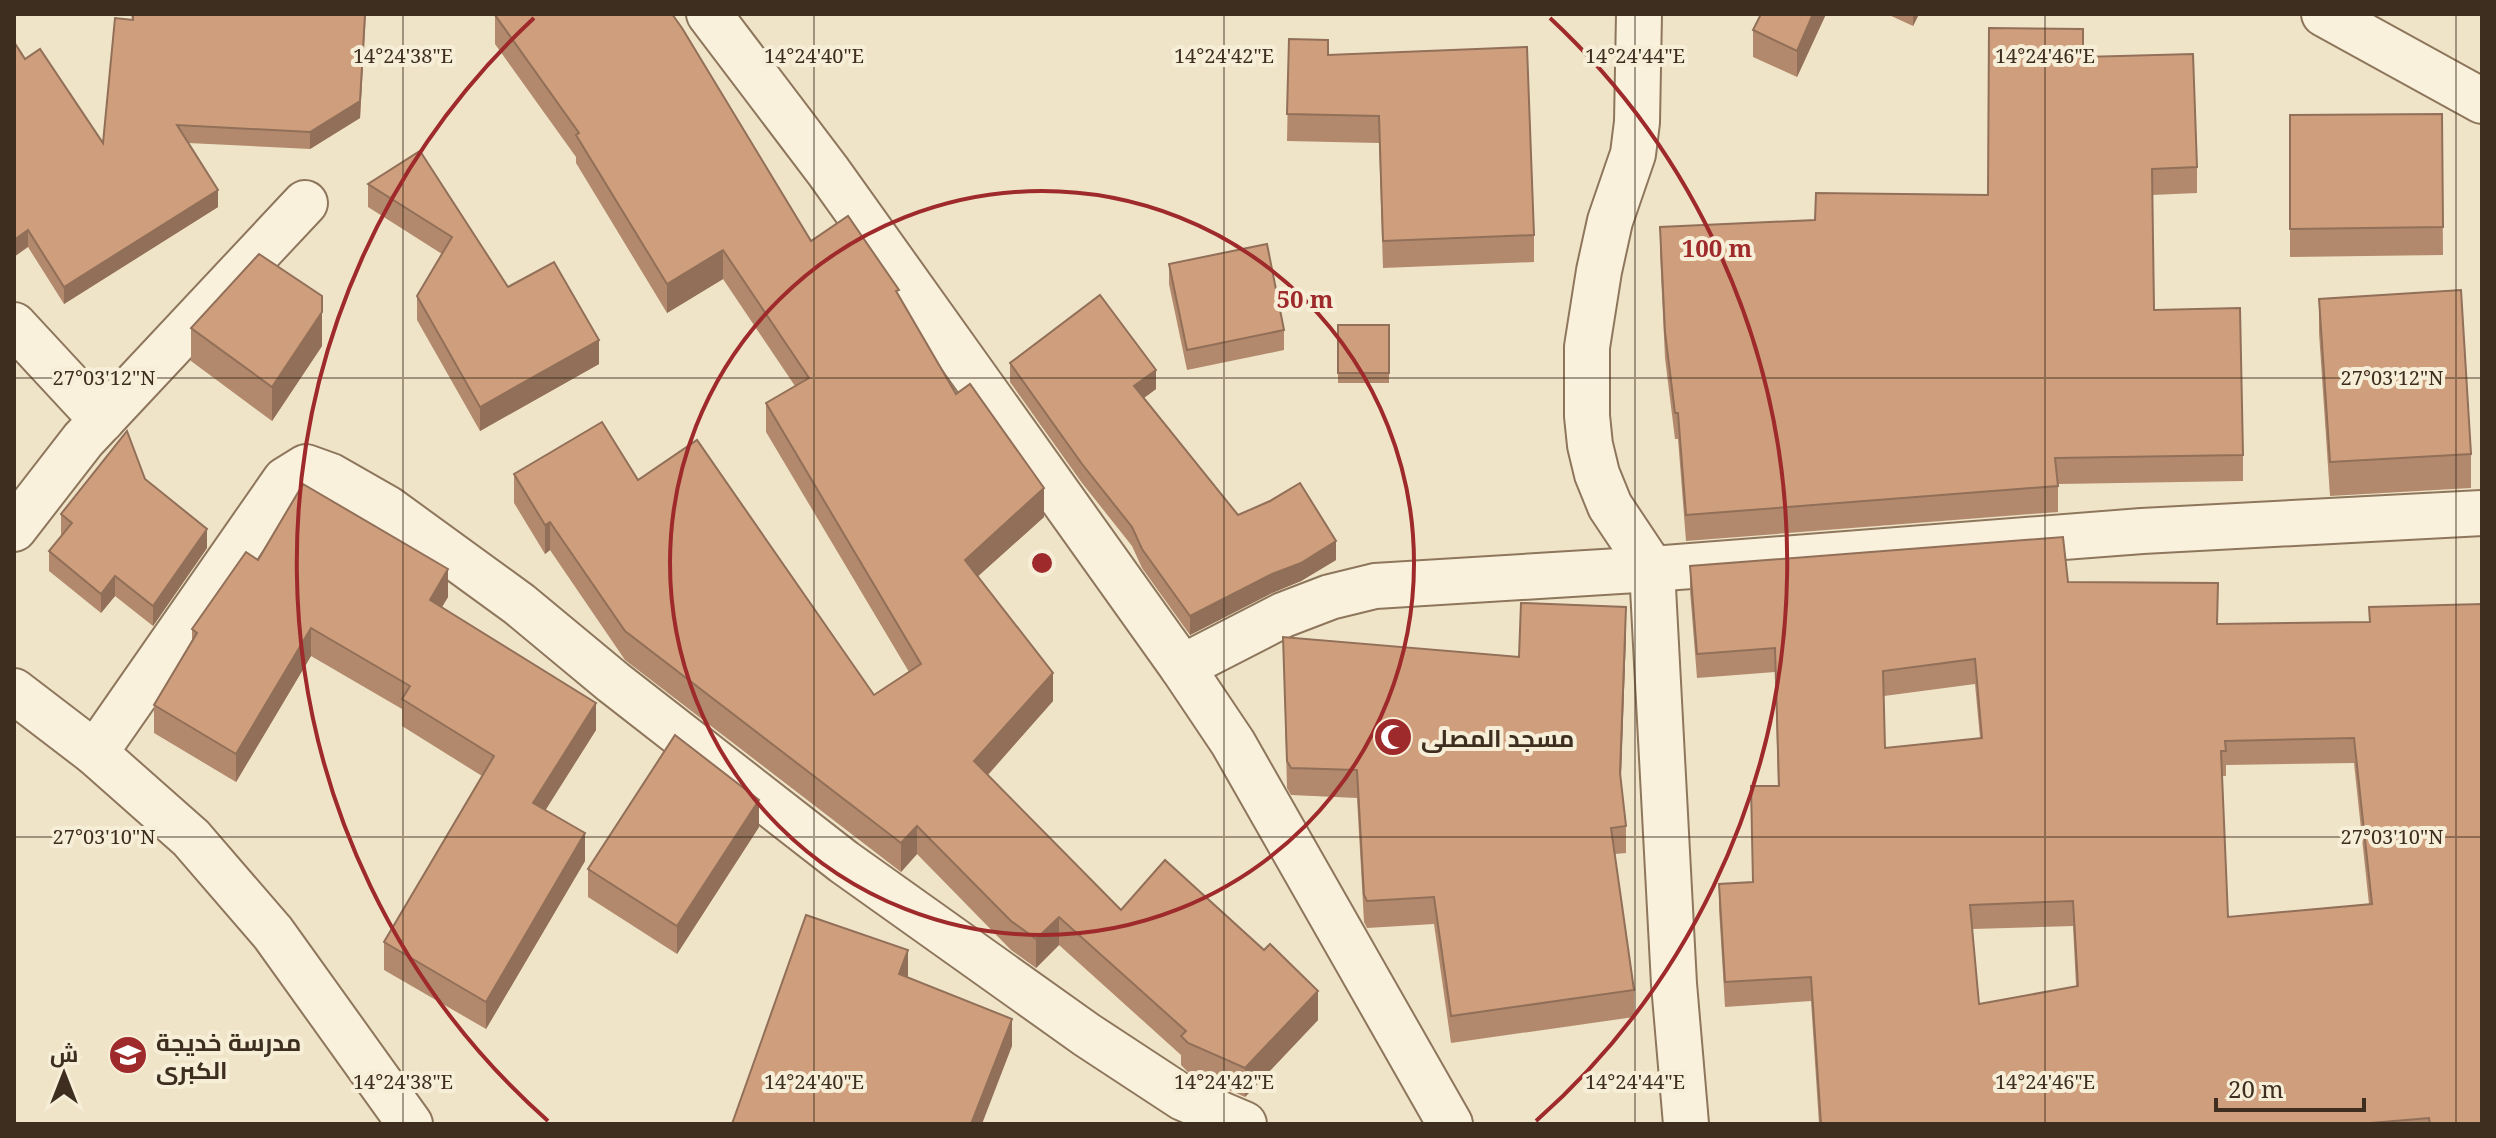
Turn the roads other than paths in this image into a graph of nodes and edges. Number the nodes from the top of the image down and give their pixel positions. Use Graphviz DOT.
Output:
graph roads {
  1 [pos="709,14"];
  2 [pos="1639,14"];
  3 [pos="2324,14"];
  4 [pos="2482,101"];
  5 [pos="305,203"];
  6 [pos="14,325"];
  7 [pos="102,420"];
  8 [pos="2482,513"];
  9 [pos="14,529"];
  10 [pos="1652,569"];
  11 [pos="1182,667"];
  12 [pos="14,691"];
  13 [pos="95,753"];
  14 [pos="410,1124"];
  15 [pos="1244,1124"];
  16 [pos="1450,1124"];
  17 [pos="1686,1124"];
  1 -- 11 [label="street"];
  2 -- 10 [label="street"];
  3 -- 4 [label="street"];
  5 -- 7 [label="street"];
  6 -- 7 [label="street"];
  7 -- 9 [label="street"];
  8 -- 10 [label="street"];
  10 -- 11 [label="street"];
  10 -- 17 [label="street"];
  11 -- 16 [label="street"];
  12 -- 13 [label="street"];
  13 -- 14 [label="street"];
  13 -- 15 [label="street"];
}
